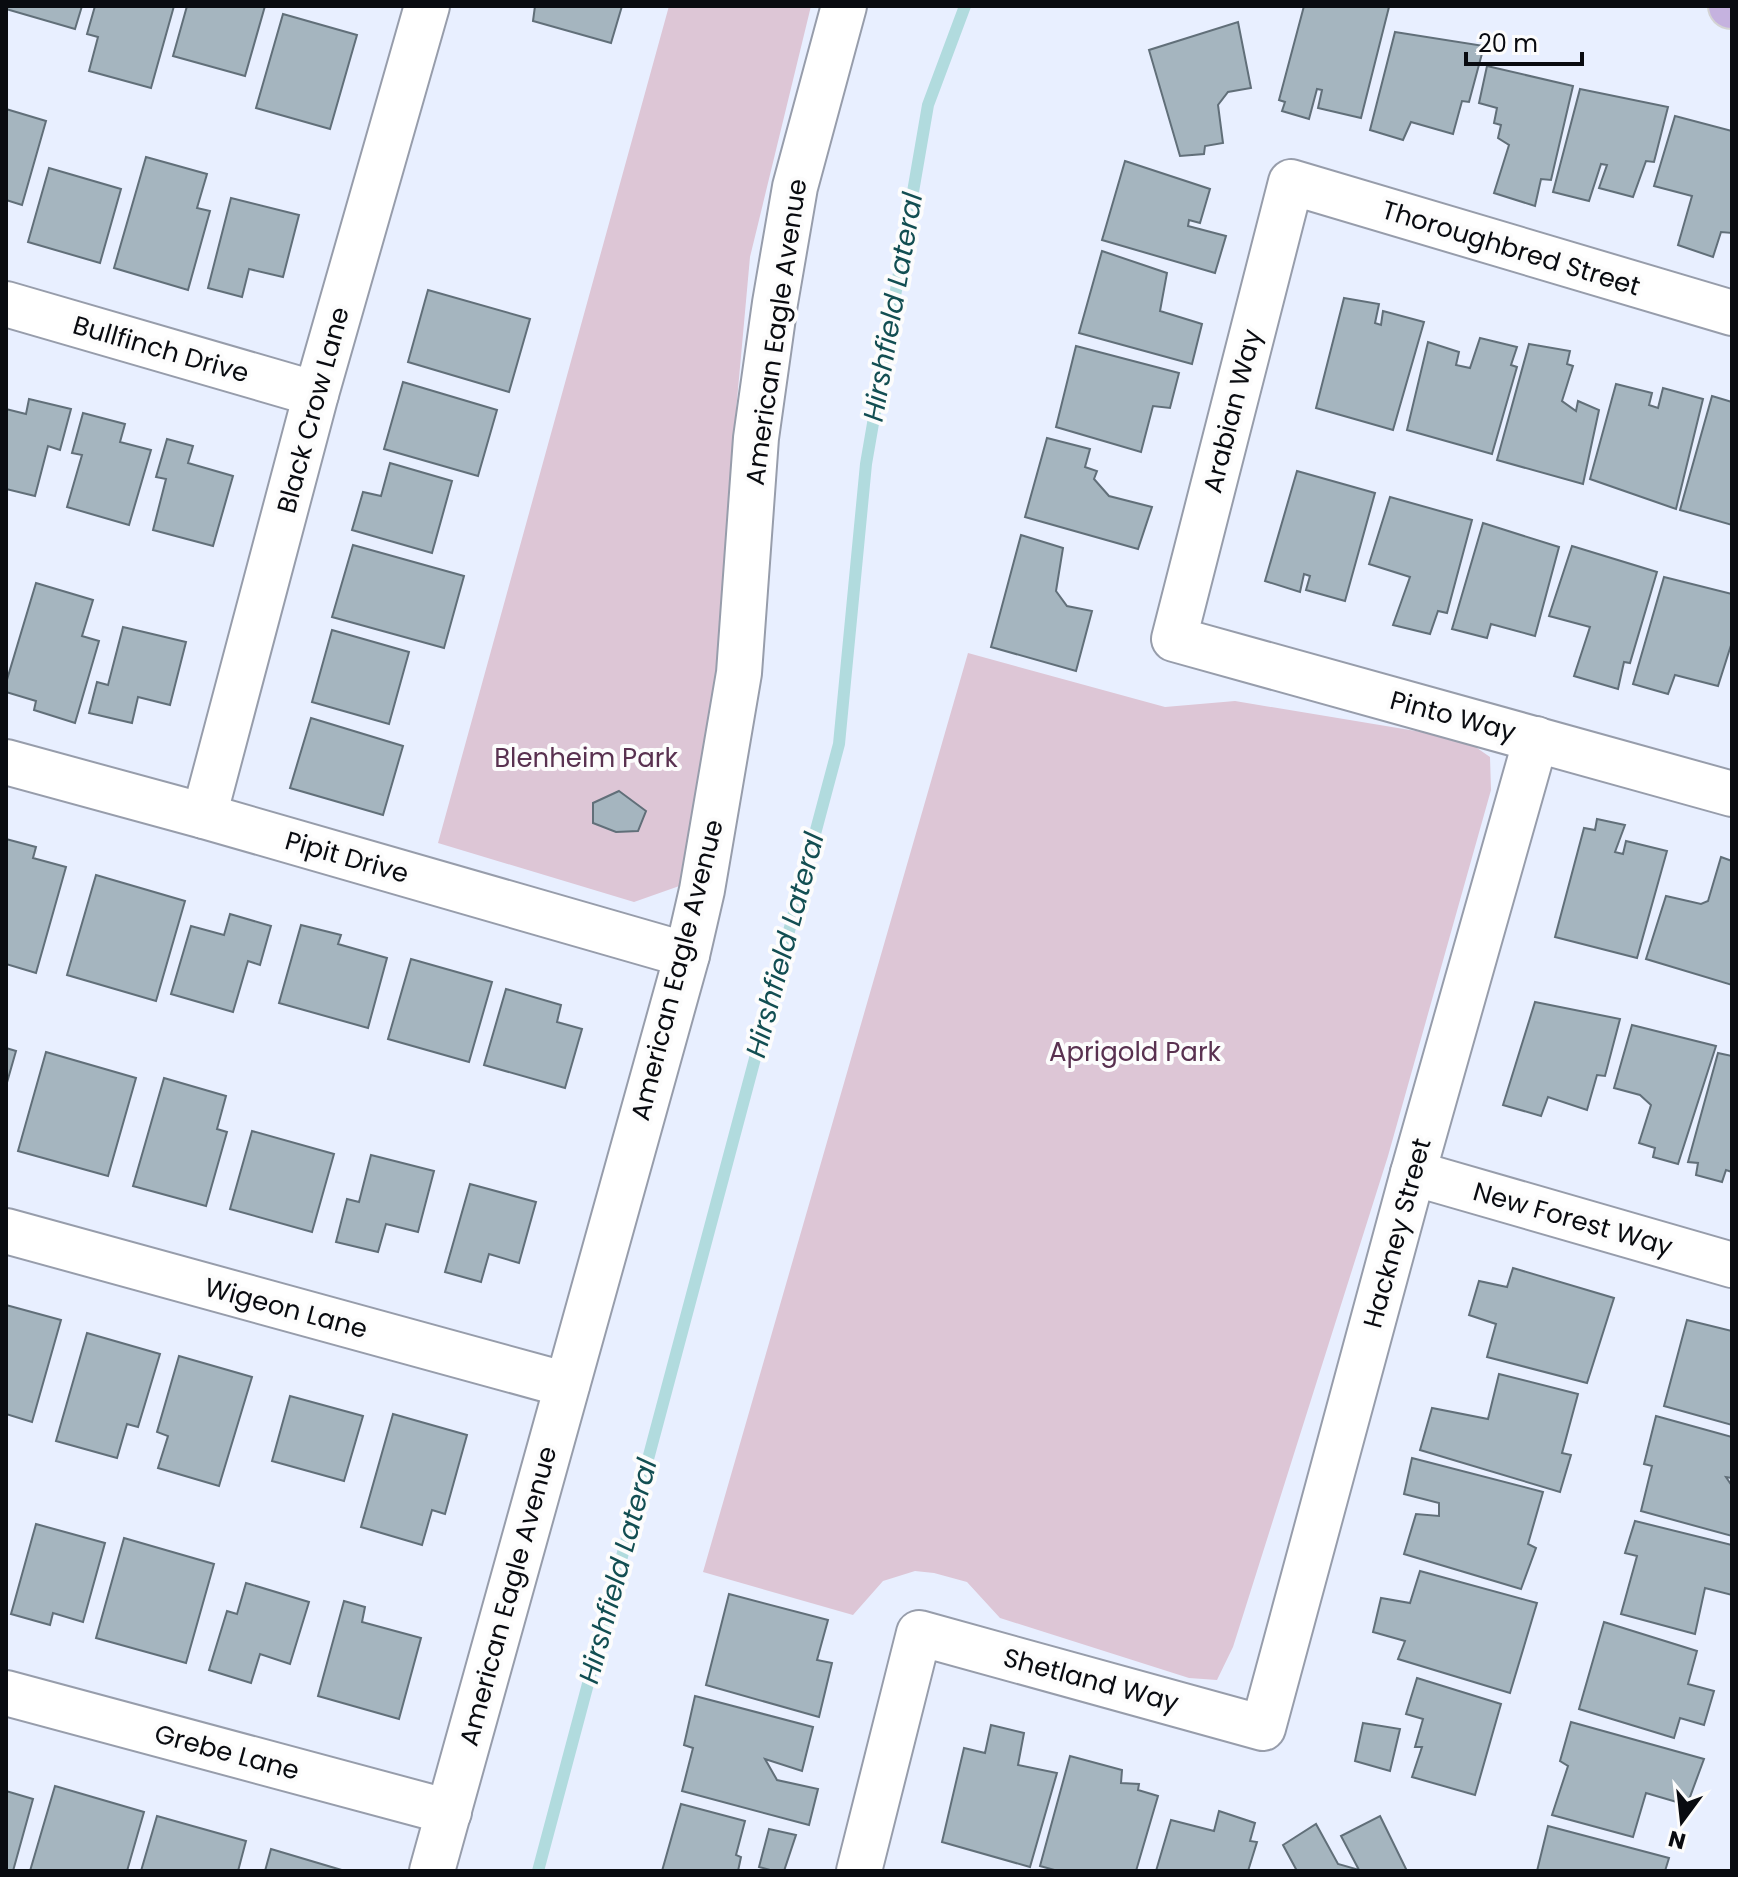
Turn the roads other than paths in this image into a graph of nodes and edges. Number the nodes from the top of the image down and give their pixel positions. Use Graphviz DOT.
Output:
graph roads {
  1 [pos="427,6"];
  2 [pos="844,6"];
  3 [pos="1291,182"];
  4 [pos="6,304"];
  5 [pos="1732,313"];
  6 [pos="316,394"];
  7 [pos="1174,639"];
  8 [pos="1536,739"];
  9 [pos="6,762"];
  10 [pos="1732,794"];
  11 [pos="204,816"];
  12 [pos="687,955"];
  13 [pos="1413,1173"];
  14 [pos="6,1231"];
  15 [pos="1732,1265"];
  16 [pos="567,1385"];
  17 [pos="6,1693"];
  18 [pos="1263,1728"];
  19 [pos="449,1812"];
  20 [pos="432,1871"];
  21 [pos="859,1871"];
  1 -- 6 [label="street, Black Crow Lane"];
  2 -- 12 [label="street, American Eagle Avenue"];
  3 -- 5 [label="street, Thoroughbred Street"];
  3 -- 7 [label="street, Arabian Way"];
  4 -- 6 [label="street, Bullfinch Drive"];
  6 -- 11 [label="street, Black Crow Lane"];
  7 -- 8 [label="street, Pinto Way"];
  8 -- 10 [label="street, Pinto Way"];
  8 -- 13 [label="street, Hackney Street"];
  9 -- 11 [label="street, Pipit Drive"];
  11 -- 12 [label="street, Pipit Drive"];
  12 -- 16 [label="street, American Eagle Avenue"];
  13 -- 15 [label="street, New Forest Way"];
  13 -- 18 [label="street, Hackney Street"];
  14 -- 16 [label="street, Wigeon Lane"];
  16 -- 19 [label="street, American Eagle Avenue"];
  17 -- 19 [label="street, Grebe Lane"];
  18 -- 21 [label="street, Shetland Way"];
  19 -- 20 [label="street, American Eagle Avenue"];
}
